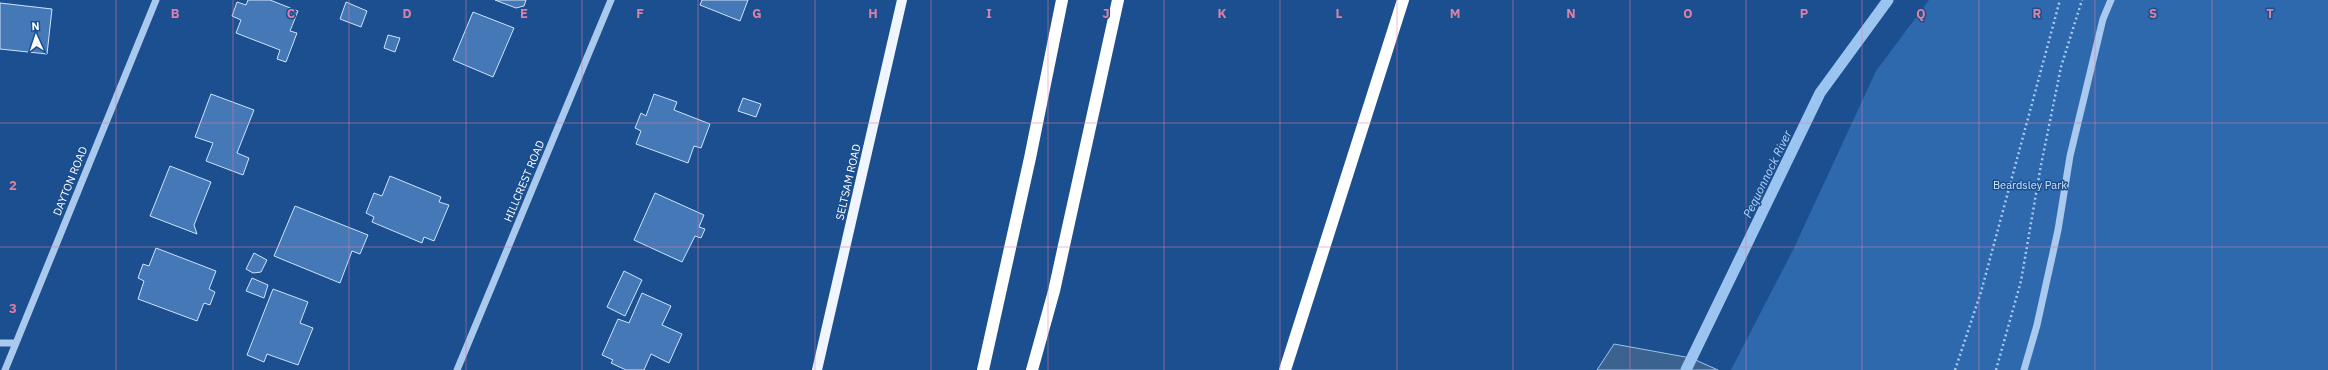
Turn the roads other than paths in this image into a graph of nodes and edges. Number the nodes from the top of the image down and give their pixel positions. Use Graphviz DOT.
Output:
graph roads {
  1 [pos="156,0"];
  2 [pos="612,0"];
  3 [pos="902,0"];
  4 [pos="1062,0"];
  5 [pos="1118,0"];
  6 [pos="2111,0"];
  7 [pos="1401,3"];
  8 [pos="0,343"];
  9 [pos="16,343"];
  10 [pos="5,370"];
  11 [pos="457,370"];
  12 [pos="817,370"];
  13 [pos="983,370"];
  14 [pos="1032,370"];
  15 [pos="1284,370"];
  16 [pos="2024,370"];
  1 -- 9 [label="street, DAYTON ROAD"];
  2 -- 11 [label="street, HILLCREST ROAD"];
  3 -- 12 [label="main road, SELTSAM ROAD"];
  4 -- 13 [label="highway"];
  5 -- 14 [label="highway"];
  6 -- 16 [label="street"];
  7 -- 15 [label="highway"];
  8 -- 9 [label="street"];
  9 -- 10 [label="street, DAYTON ROAD"];
}
